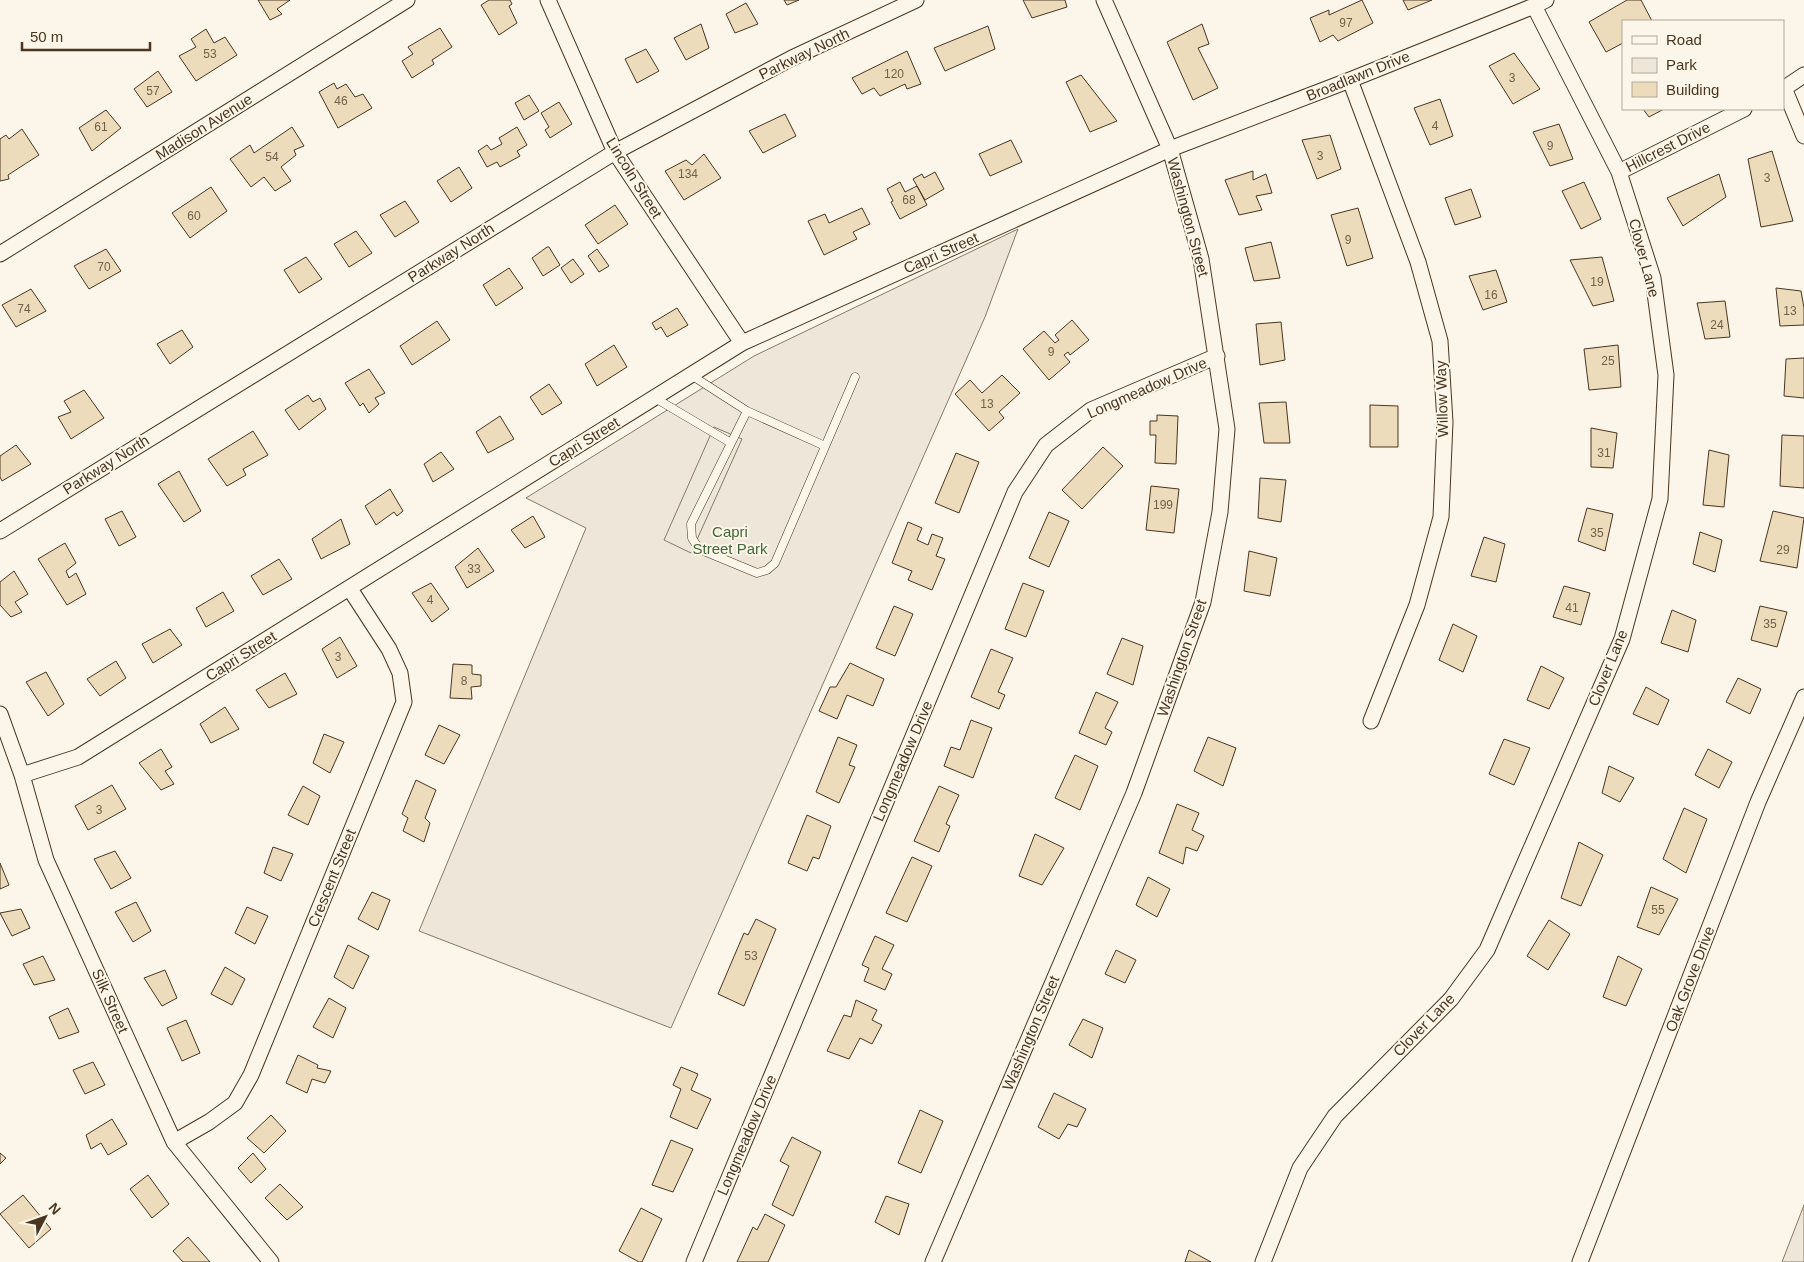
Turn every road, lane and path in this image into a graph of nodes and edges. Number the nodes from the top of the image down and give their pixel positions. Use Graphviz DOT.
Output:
graph roads {
  1 [pos="407,0"];
  2 [pos="548,0"];
  3 [pos="916,0"];
  4 [pos="1104,0"];
  5 [pos="1540,3"];
  6 [pos="1804,74"];
  7 [pos="1350,80"];
  8 [pos="1784,88"];
  9 [pos="1742,110"];
  10 [pos="1804,136"];
  11 [pos="1170,149"];
  12 [pos="614,152"];
  13 [pos="1619,172"];
  14 [pos="0,254"];
  15 [pos="742,343"];
  16 [pos="1217,356"];
  17 [pos="691,375"];
  18 [pos="855,377"];
  19 [pos="655,398"];
  20 [pos="747,411"];
  21 [pos="731,443"];
  22 [pos="825,446"];
  23 [pos="0,531"];
  24 [pos="350,589"];
  25 [pos="1804,697"];
  26 [pos="0,714"];
  27 [pos="1371,720"];
  28 [pos="22,775"];
  29 [pos="174,1142"];
  30 [pos="1267,1261"];
  31 [pos="270,1262"];
  32 [pos="694,1262"];
  33 [pos="933,1262"];
  34 [pos="1580,1262"];
  1 -- 14 [label="street, Madison Avenue"];
  2 -- 12 [label="street, Lincoln Street"];
  3 -- 12 [label="street, Parkway North"];
  4 -- 11 [label="street, Washington Street"];
  5 -- 7 [label="street, Broadlawn Drive"];
  5 -- 13 [label="street, Clover Lane"];
  6 -- 8 [label="street"];
  7 -- 11 [label="street, Broadlawn Drive"];
  7 -- 27 [label="street, Willow Way"];
  8 -- 10 [label="street"];
  9 -- 13 [label="street, Hillcrest Drive"];
  11 -- 15 [label="street, Capri Street"];
  11 -- 16 [label="street, Washington Street"];
  12 -- 15 [label="street, Lincoln Street"];
  12 -- 23 [label="street, Parkway North"];
  13 -- 30 [label="street, Clover Lane"];
  15 -- 17 [label="street, Capri Street"];
  16 -- 32 [label="street, Longmeadow Drive"];
  16 -- 33 [label="street, Washington Street"];
  17 -- 19 [label="street, Capri Street"];
  17 -- 20 [label="lane"];
  18 -- 22 [label="lane"];
  19 -- 21 [label="lane"];
  19 -- 24 [label="street, Capri Street"];
  20 -- 21 [label="lane"];
  20 -- 22 [label="lane"];
  21 -- 22 [label="lane"];
  24 -- 28 [label="street, Capri Street"];
  24 -- 29 [label="street, Crescent Street"];
  25 -- 34 [label="street, Oak Grove Drive"];
  26 -- 28 [label="street, Silk Street"];
  28 -- 29 [label="street, Silk Street"];
  29 -- 31 [label="street, Silk Street"];
}
